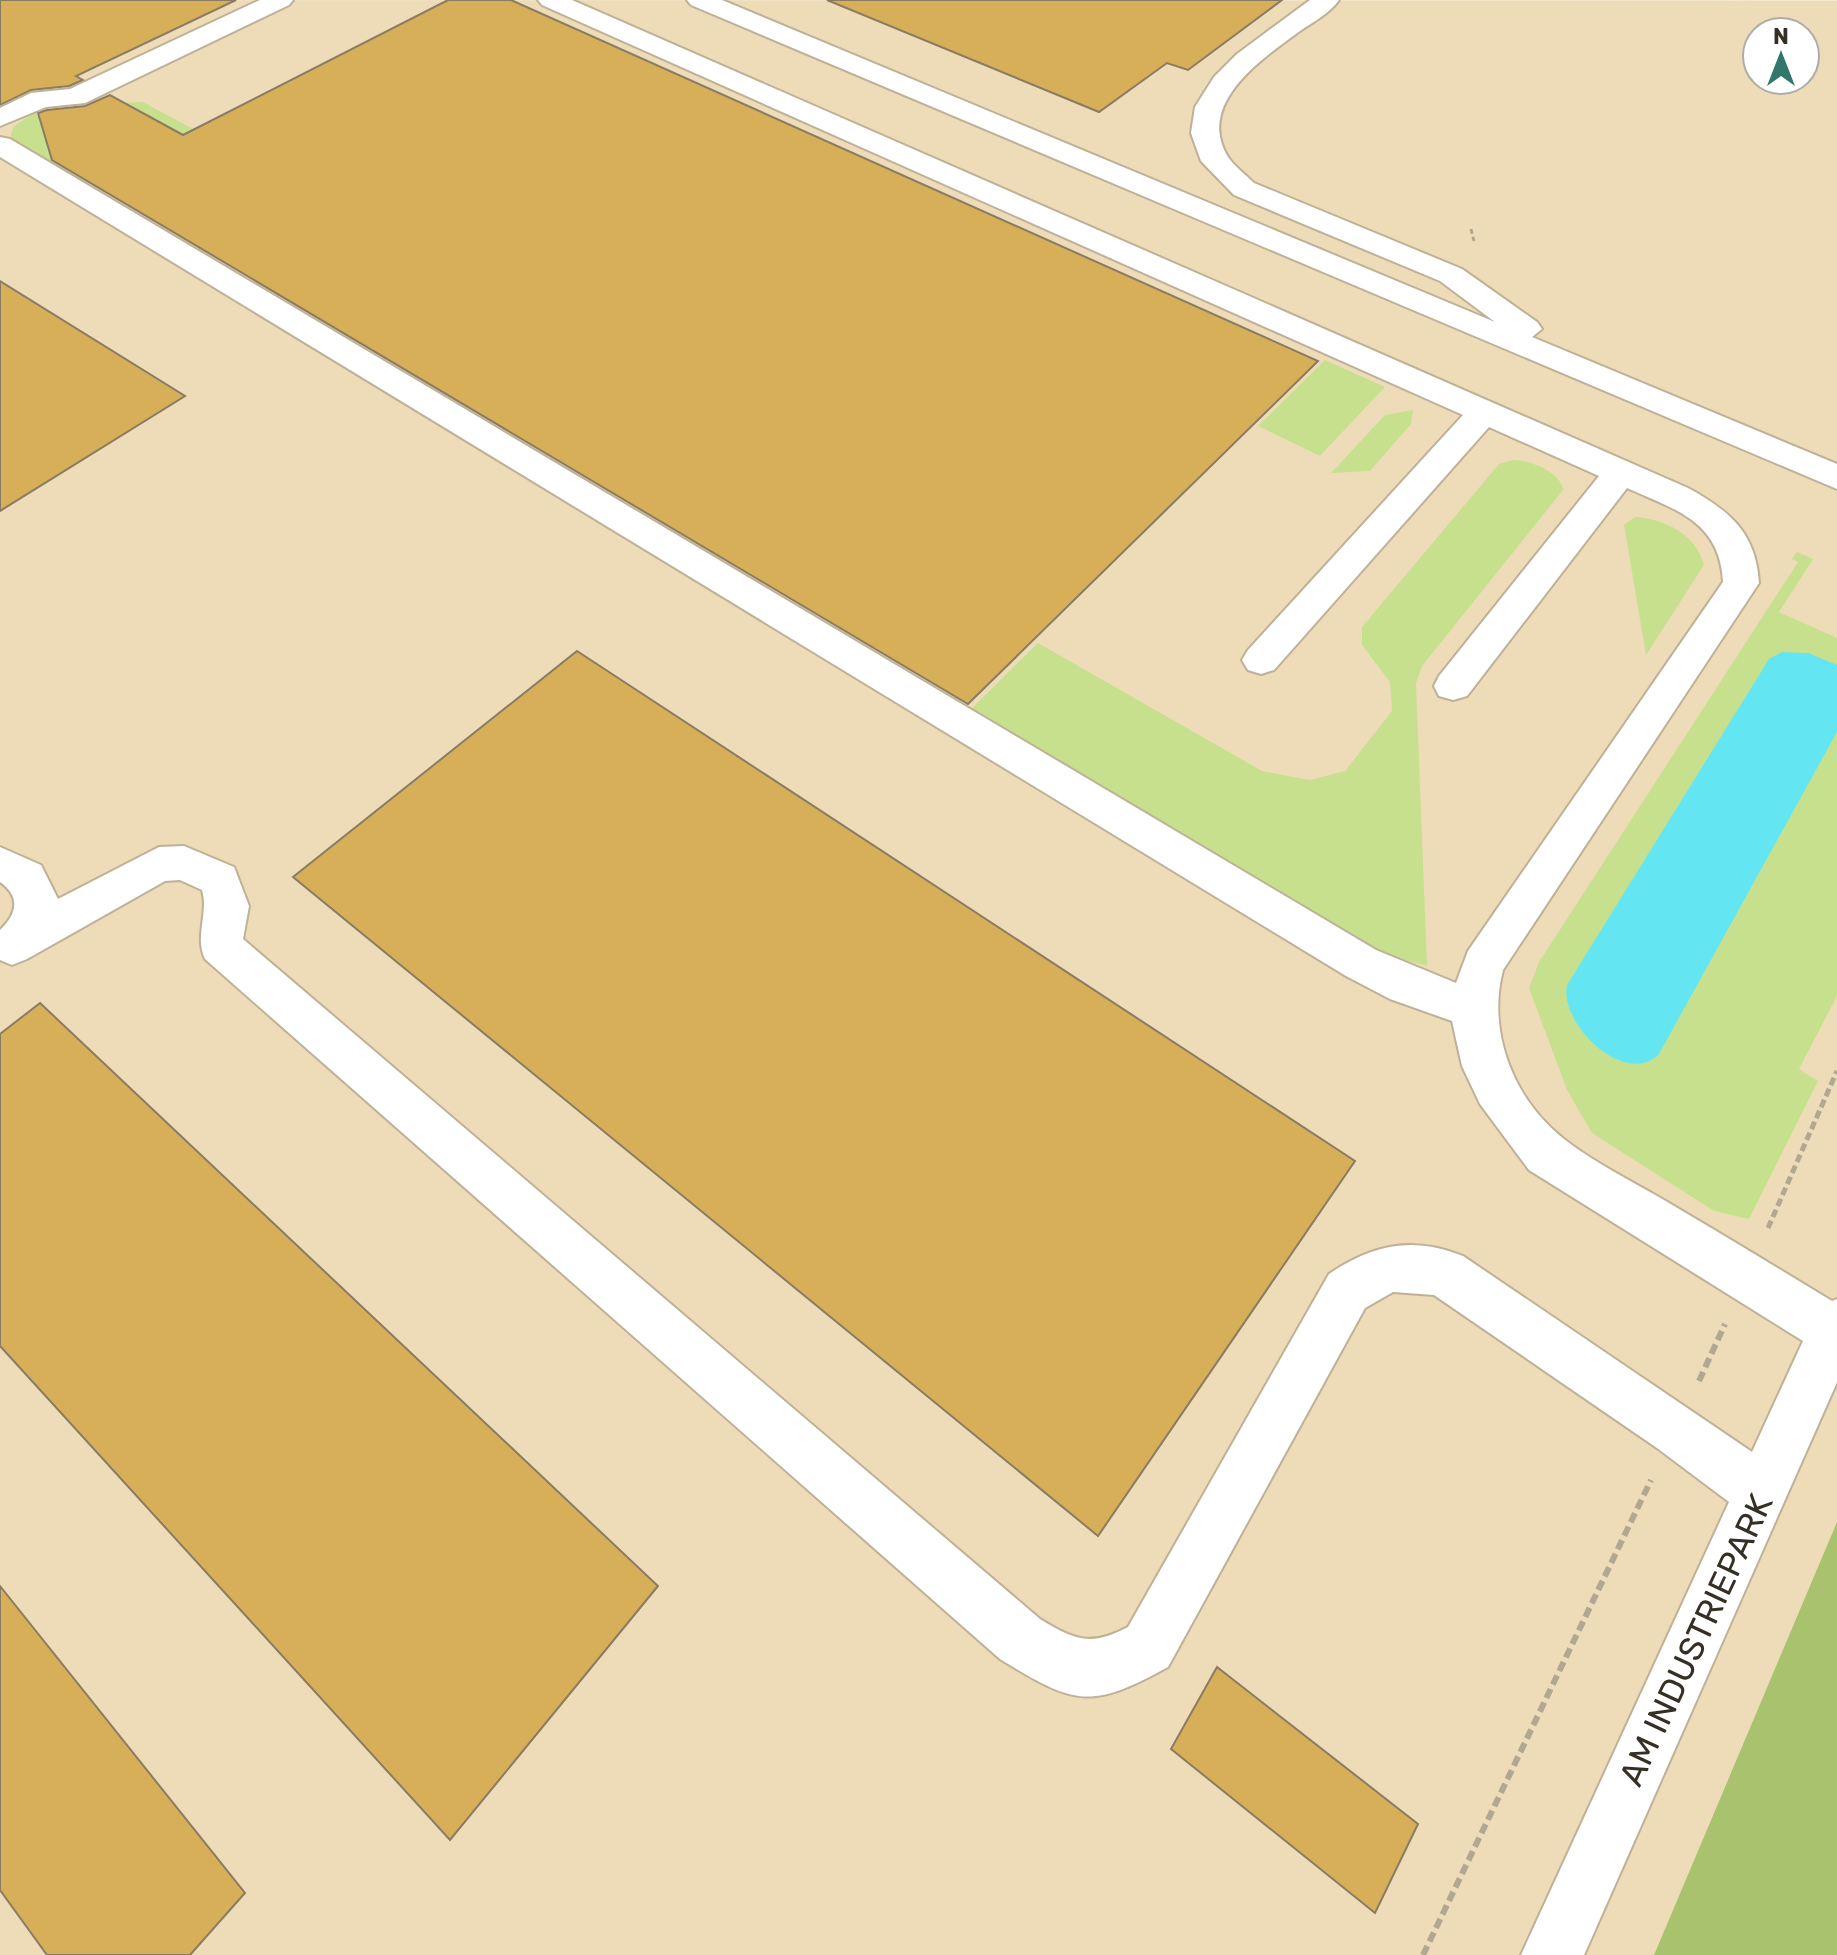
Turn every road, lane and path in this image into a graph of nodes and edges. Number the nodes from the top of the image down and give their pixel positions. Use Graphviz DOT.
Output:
graph roads {
  1 [pos="280,0"];
  2 [pos="551,0"];
  3 [pos="700,0"];
  4 [pos="1326,0"];
  5 [pos="0,118"];
  6 [pos="0,145"];
  7 [pos="1590,374"];
  8 [pos="1485,411"];
  9 [pos="1621,472"];
  10 [pos="1837,477"];
  11 [pos="1261,660"];
  12 [pos="1453,686"];
  13 [pos="0,864"];
  14 [pos="8,948"];
  15 [pos="1473,1009"];
  16 [pos="1837,1071"];
  17 [pos="1747,1278"];
  18 [pos="1836,1328"];
  19 [pos="1676,1429"];
  20 [pos="1763,1494"];
  21 [pos="1423,1955"];
  22 [pos="1552,1955"];
  1 -- 5 [label="street"];
  2 -- 8 [label="street"];
  3 -- 7 [label="street"];
  4 -- 7 [label="street"];
  6 -- 15 [label="street"];
  7 -- 10 [label="street"];
  8 -- 9 [label="street"];
  8 -- 11 [label="street"];
  9 -- 12 [label="street"];
  9 -- 15 [label="street"];
  13 -- 14 [label="street"];
  14 -- 19 [label="street"];
  15 -- 17 [label="street"];
  16 -- 17 [label="path"];
  17 -- 18 [label="street"];
  17 -- 19 [label="path"];
  18 -- 20 [label="street, AM INDUSTRIEPARK"];
  19 -- 20 [label="street"];
  19 -- 21 [label="path"];
  20 -- 22 [label="street, AM INDUSTRIEPARK"];
}
